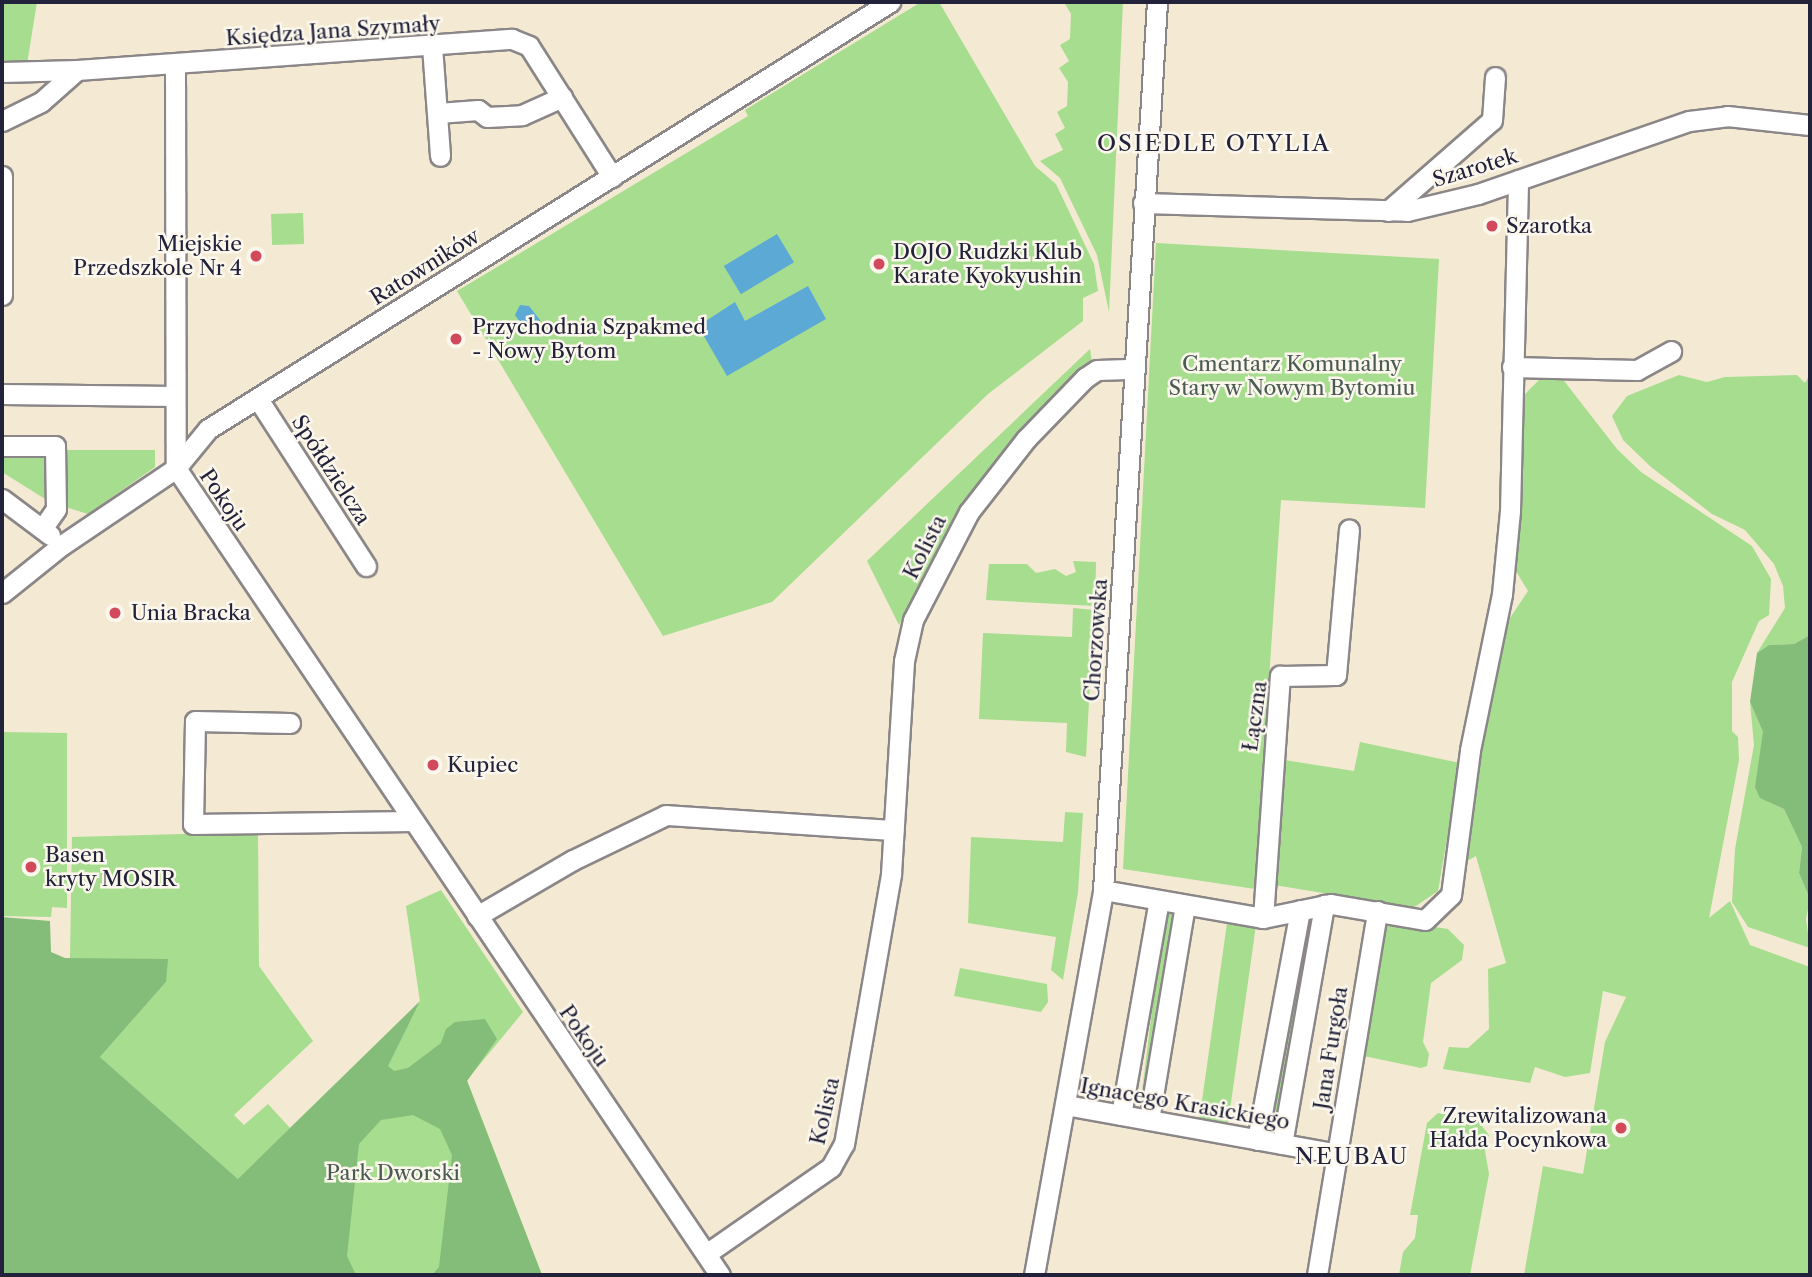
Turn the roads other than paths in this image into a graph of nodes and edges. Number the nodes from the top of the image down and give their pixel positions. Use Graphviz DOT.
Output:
graph roads {
  1 [pos="890,2"];
  2 [pos="1157,2"];
  3 [pos="432,46"];
  4 [pos="175,65"];
  5 [pos="77,70"];
  6 [pos="2,72"];
  7 [pos="1495,77"];
  8 [pos="562,97"];
  9 [pos="438,113"];
  10 [pos="2,121"];
  11 [pos="1810,125"];
  12 [pos="440,156"];
  13 [pos="2,176"];
  14 [pos="612,177"];
  15 [pos="1518,180"];
  16 [pos="1143,203"];
  17 [pos="1388,211"];
  18 [pos="2,295"];
  19 [pos="1671,351"];
  20 [pos="1513,367"];
  21 [pos="1135,369"];
  22 [pos="2,394"];
  23 [pos="175,396"];
  24 [pos="258,399"];
  25 [pos="2,446"];
  26 [pos="176,468"];
  27 [pos="2,499"];
  28 [pos="42,529"];
  29 [pos="1349,530"];
  30 [pos="62,545"];
  31 [pos="366,566"];
  32 [pos="2,593"];
  33 [pos="290,723"];
  34 [pos="413,821"];
  35 [pos="894,830"];
  36 [pos="1103,890"];
  37 [pos="1159,900"];
  38 [pos="1185,905"];
  39 [pos="1324,905"];
  40 [pos="1300,910"];
  41 [pos="1377,911"];
  42 [pos="477,916"];
  43 [pos="1263,918"];
  44 [pos="1066,1105"];
  45 [pos="1121,1115"];
  46 [pos="1149,1120"];
  47 [pos="1257,1140"];
  48 [pos="1282,1144"];
  49 [pos="1338,1154"];
  50 [pos="705,1254"];
  51 [pos="720,1275"];
  52 [pos="1034,1275"];
  53 [pos="1317,1275"];
  1 -- 14 [label="street, Ratowników"];
  2 -- 16 [label="street, Chorzowska"];
  3 -- 4 [label="street, Księdza Jana Szymały"];
  3 -- 8 [label="street, Księdza Jana Szymały"];
  3 -- 9 [label="street"];
  4 -- 5 [label="street, Księdza Jana Szymały"];
  4 -- 23 [label="street, Pokoju"];
  5 -- 6 [label="street, Księdza Jana Szymały"];
  5 -- 10 [label="street"];
  7 -- 17 [label="street"];
  8 -- 9 [label="street"];
  8 -- 14 [label="street, Księdza Jana Szymały"];
  9 -- 12 [label="street"];
  11 -- 15 [label="street, Szarotek"];
  13 -- 18 [label="street"];
  14 -- 24 [label="street, Ratowników"];
  15 -- 17 [label="street, Szarotek"];
  15 -- 20 [label="street"];
  16 -- 17 [label="street, Szarotek"];
  16 -- 21 [label="street, Chorzowska"];
  19 -- 20 [label="street"];
  20 -- 41 [label="street"];
  21 -- 35 [label="street, Kolista"];
  21 -- 36 [label="street, Chorzowska"];
  22 -- 23 [label="street"];
  23 -- 26 [label="street, Pokoju"];
  24 -- 26 [label="street, Ratowników"];
  24 -- 31 [label="street, Spółdzielcza"];
  25 -- 28 [label="street"];
  26 -- 30 [label="street, Ratowników"];
  26 -- 34 [label="street, Pokoju"];
  27 -- 28 [label="street"];
  28 -- 30 [label="street"];
  29 -- 43 [label="street, Łączna"];
  30 -- 32 [label="street, Ratowników"];
  33 -- 34 [label="street"];
  34 -- 42 [label="street, Pokoju"];
  35 -- 42 [label="street"];
  35 -- 50 [label="street, Kolista"];
  36 -- 37 [label="street"];
  36 -- 44 [label="street, Chorzowska"];
  37 -- 38 [label="street"];
  37 -- 45 [label="street"];
  38 -- 43 [label="street"];
  38 -- 46 [label="street"];
  39 -- 40 [label="street"];
  39 -- 41 [label="street"];
  39 -- 48 [label="street"];
  40 -- 43 [label="street"];
  40 -- 47 [label="street"];
  41 -- 49 [label="street, Jana Furgoła"];
  42 -- 50 [label="street, Pokoju"];
  44 -- 45 [label="street, Ignacego Krasickiego"];
  44 -- 52 [label="street, Chorzowska"];
  45 -- 46 [label="street, Ignacego Krasickiego"];
  46 -- 47 [label="street, Ignacego Krasickiego"];
  47 -- 48 [label="street, Ignacego Krasickiego"];
  48 -- 49 [label="street, Ignacego Krasickiego"];
  49 -- 53 [label="street, Jana Furgoła"];
  50 -- 51 [label="street, Pokoju"];
}
